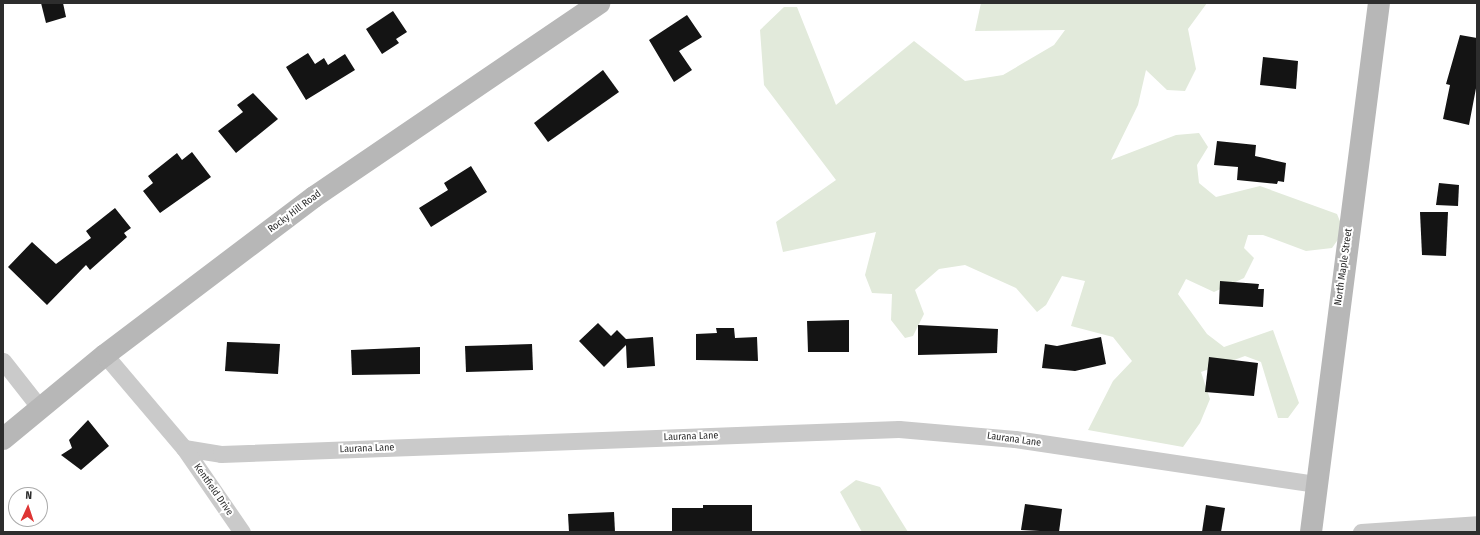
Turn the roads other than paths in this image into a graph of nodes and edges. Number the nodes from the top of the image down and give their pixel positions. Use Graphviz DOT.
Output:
graph roads {
  1 [pos="599,3"];
  2 [pos="1379,3"];
  3 [pos="104,356"];
  4 [pos="3,361"];
  5 [pos="40,408"];
  6 [pos="3,439"];
  7 [pos="184,448"];
  8 [pos="1317,484"];
  9 [pos="1477,524"];
  10 [pos="242,532"];
  11 [pos="1311,532"];
  12 [pos="1361,532"];
  1 -- 3 [label="street, Rocky Hill Road"];
  2 -- 8 [label="street, North Maple Street"];
  3 -- 5 [label="street, Rocky Hill Road"];
  3 -- 7 [label="street"];
  4 -- 5 [label="street"];
  5 -- 6 [label="street, Rocky Hill Road"];
  7 -- 8 [label="street, Laurana Lane"];
  7 -- 10 [label="street, Kentfield Drive"];
  8 -- 11 [label="street, North Maple Street"];
  9 -- 12 [label="street"];
}
